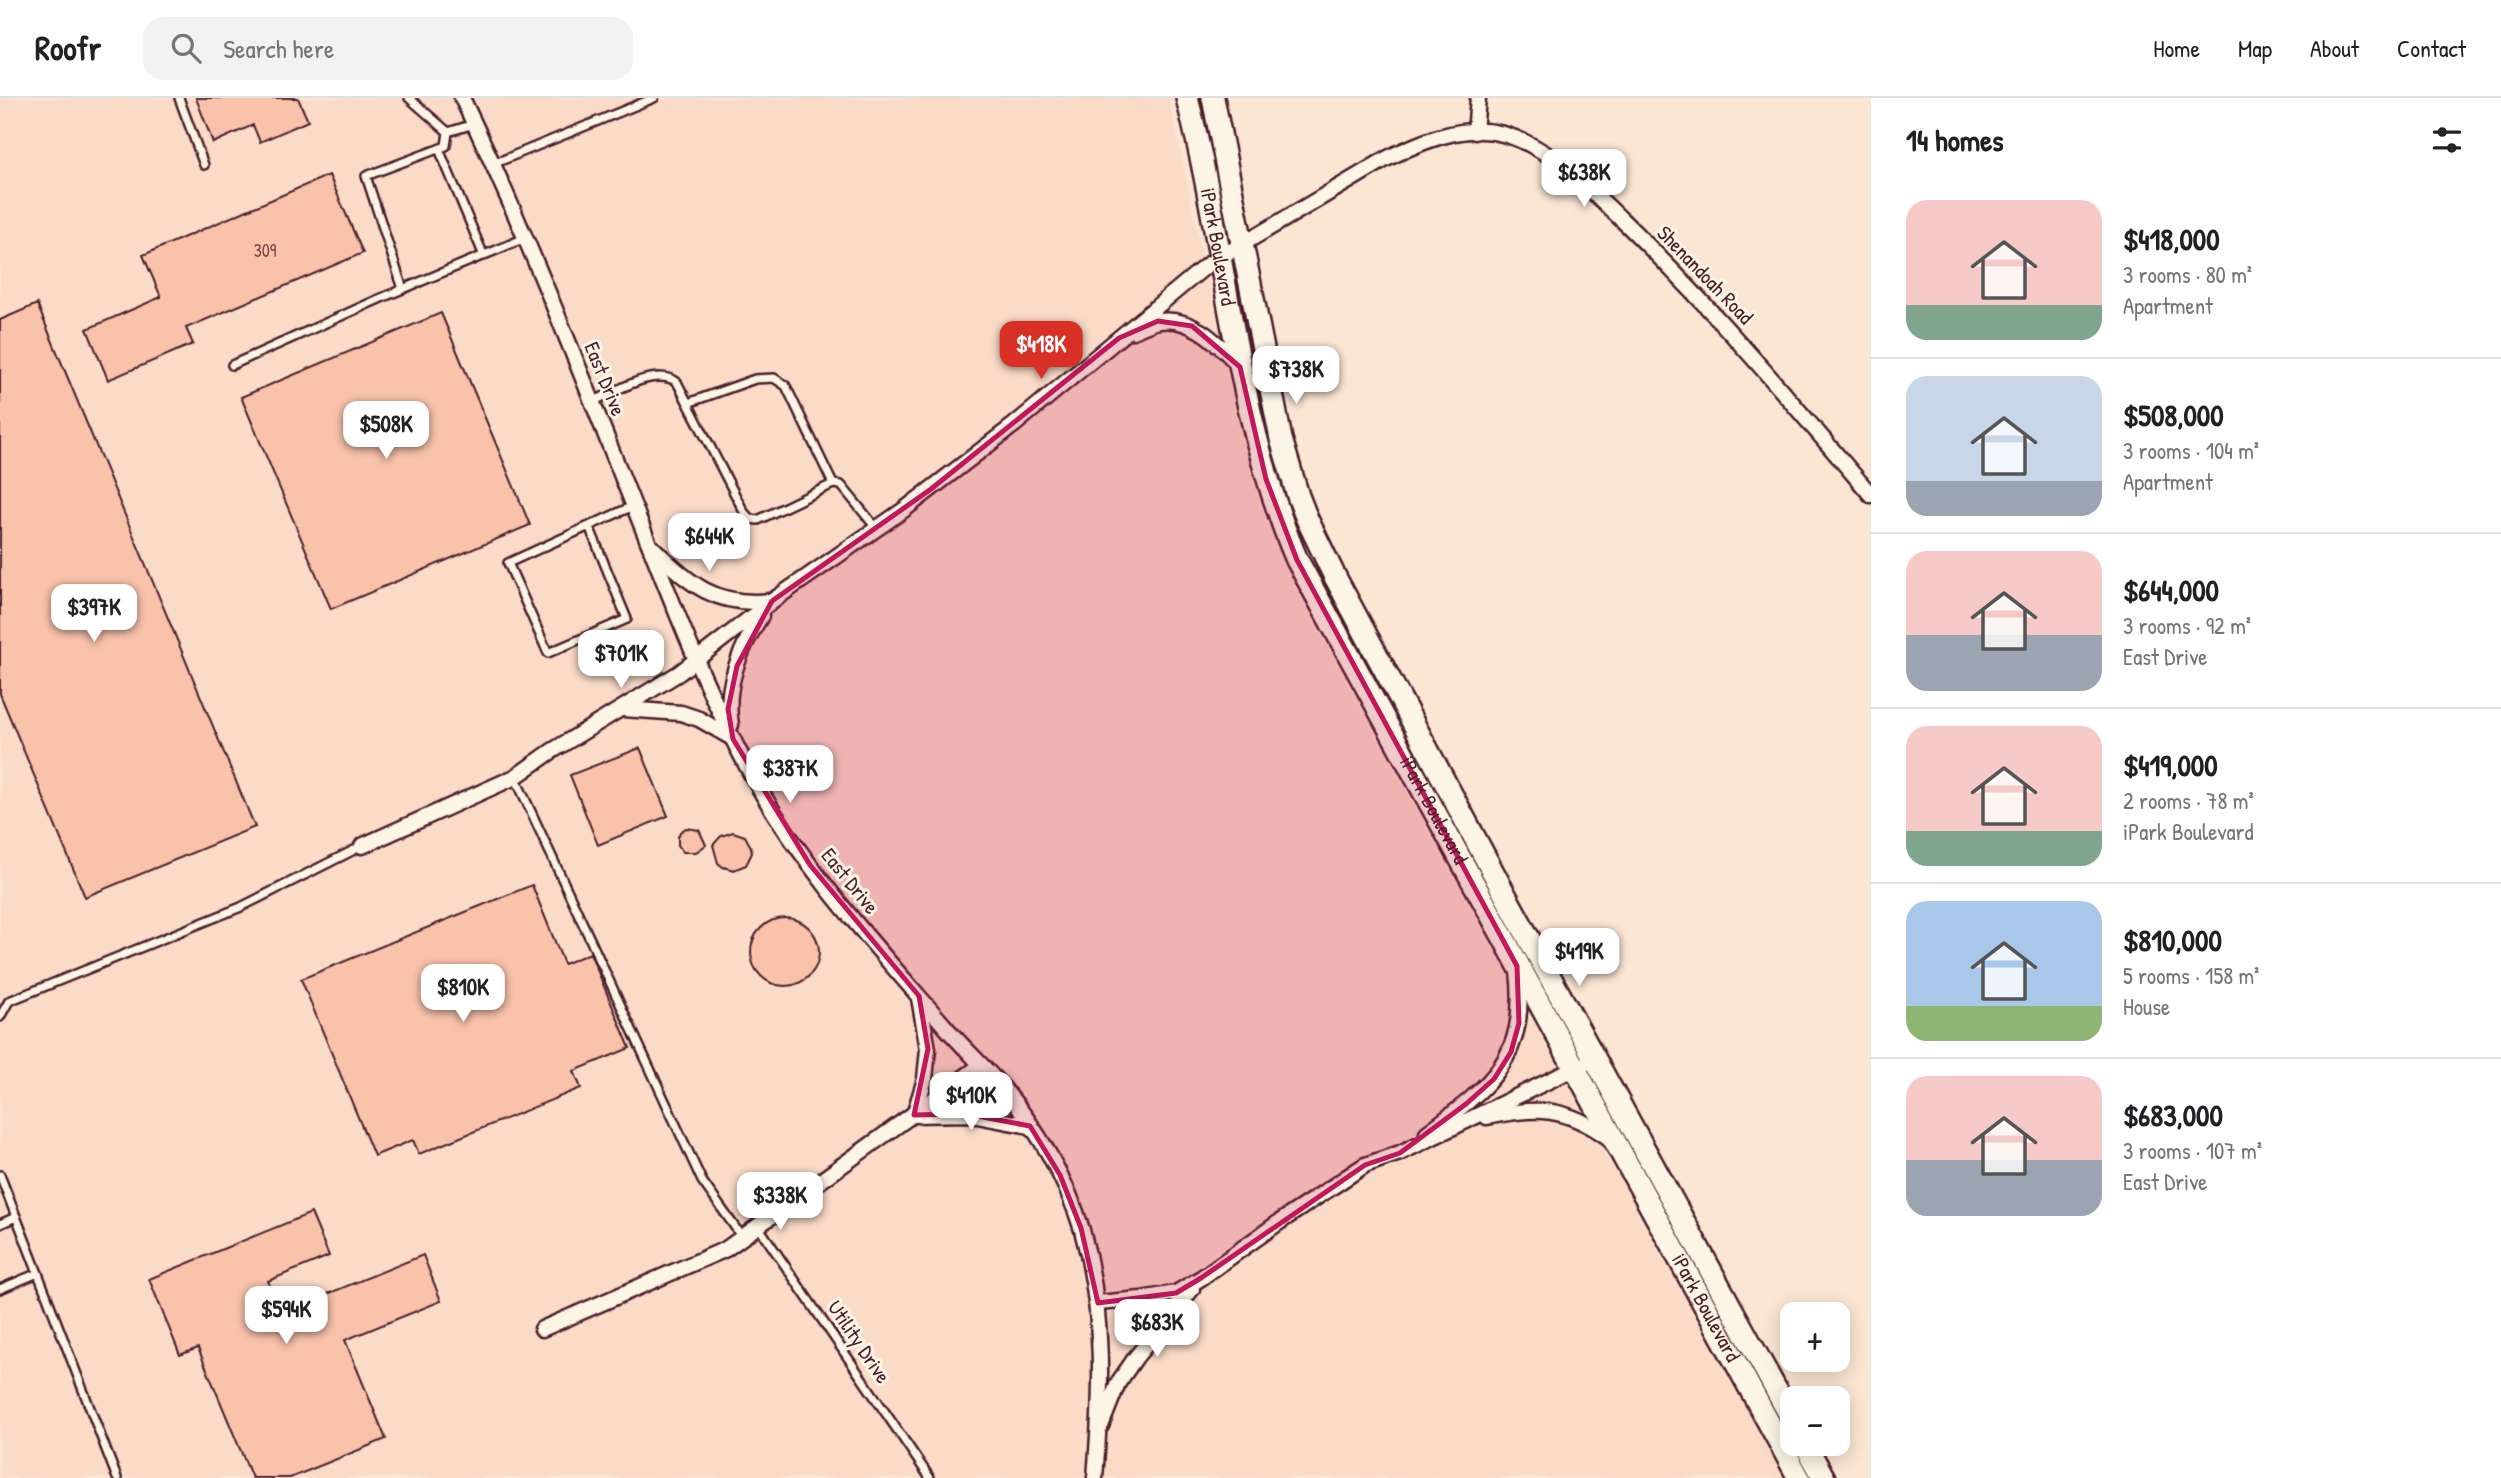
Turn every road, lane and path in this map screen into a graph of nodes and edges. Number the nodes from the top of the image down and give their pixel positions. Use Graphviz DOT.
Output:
graph roads {
  1 [pos="179,98"];
  2 [pos="409,98"];
  3 [pos="462,98"];
  4 [pos="654,98"];
  5 [pos="1187,98"];
  6 [pos="1213,98"];
  7 [pos="1478,98"];
  8 [pos="474,124"];
  9 [pos="448,132"];
  10 [pos="1475,132"];
  11 [pos="439,149"];
  12 [pos="493,164"];
  13 [pos="204,165"];
  14 [pos="524,238"];
  15 [pos="1242,242"];
  16 [pos="484,256"];
  17 [pos="1220,257"];
  18 [pos="403,289"];
  19 [pos="1119,338"];
  20 [pos="232,365"];
  21 [pos="1240,366"];
  22 [pos="592,402"];
  23 [pos="688,403"];
  24 [pos="833,484"];
  25 [pos="1871,495"];
  26 [pos="633,506"];
  27 [pos="589,526"];
  28 [pos="877,529"];
  29 [pos="649,545"];
  30 [pos="772,601"];
  31 [pos="696,661"];
  32 [pos="623,709"];
  33 [pos="733,739"];
  34 [pos="515,777"];
  35 [pos="362,846"];
  36 [pos="1517,966"];
  37 [pos="919,996"];
  38 [pos="9,1001"];
  39 [pos="0,1005"];
  40 [pos="0,1017"];
  41 [pos="1594,1059"];
  42 [pos="980,1066"];
  43 [pos="1574,1069"];
  44 [pos="914,1115"];
  45 [pos="1465,1122"];
  46 [pos="1031,1126"];
  47 [pos="1615,1142"];
  48 [pos="1400,1153"];
  49 [pos="0,1175"];
  50 [pos="16,1217"];
  51 [pos="0,1224"];
  52 [pos="758,1226"];
  53 [pos="742,1238"];
  54 [pos="38,1273"];
  55 [pos="1201,1278"];
  56 [pos="1,1286"];
  57 [pos="1098,1303"];
  58 [pos="542,1329"];
  59 [pos="1780,1397"];
  60 [pos="1099,1430"];
  61 [pos="1812,1456"];
  62 [pos="117,1478"];
  63 [pos="930,1478"];
  64 [pos="1095,1478"];
  65 [pos="1799,1478"];
  66 [pos="1824,1478"];
  1 -- 13 [label="lane"];
  2 -- 9 [label="lane"];
  3 -- 8 [label="street, East Drive"];
  4 -- 12 [label="lane"];
  5 -- 17 [label="main road, iPark Boulevard"];
  6 -- 15 [label="main road, iPark Boulevard"];
  7 -- 10 [label="street"];
  8 -- 9 [label="lane"];
  8 -- 12 [label="street, East Drive"];
  9 -- 11 [label="lane"];
  10 -- 15 [label="street, Shenandoah Road"];
  10 -- 25 [label="street, Shenandoah Road"];
  11 -- 16 [label="lane"];
  11 -- 18 [label="lane"];
  12 -- 14 [label="street, East Drive"];
  14 -- 16 [label="lane"];
  14 -- 22 [label="street, East Drive"];
  15 -- 17 [label="street, Shenandoah Road"];
  15 -- 41 [label="main road, iPark Boulevard"];
  16 -- 18 [label="lane"];
  17 -- 19 [label="street, Shenandoah Road"];
  17 -- 21 [label="main road, iPark Boulevard"];
  18 -- 20 [label="lane"];
  19 -- 21 [label="street"];
  19 -- 28 [label="street, Shenandoah Road"];
  21 -- 36 [label="main road, iPark Boulevard"];
  22 -- 23 [label="lane"];
  22 -- 26 [label="street, East Drive"];
  23 -- 24 [label="lane"];
  23 -- 24 [label="lane"];
  24 -- 28 [label="lane"];
  26 -- 27 [label="lane"];
  26 -- 29 [label="street, East Drive"];
  27 -- 27 [label="lane"];
  28 -- 30 [label="street, Shenandoah Road"];
  29 -- 30 [label="street"];
  29 -- 31 [label="street, East Drive"];
  30 -- 31 [label="street, Shenandoah Road"];
  30 -- 33 [label="street"];
  31 -- 32 [label="street, Shenandoah Road"];
  31 -- 33 [label="street, East Drive"];
  32 -- 33 [label="street"];
  32 -- 34 [label="street, Shenandoah Road"];
  33 -- 37 [label="street, East Drive"];
  34 -- 35 [label="street, Shenandoah Road"];
  34 -- 53 [label="lane"];
  35 -- 38 [label="lane"];
  36 -- 43 [label="main road, iPark Boulevard"];
  36 -- 48 [label="street"];
  37 -- 42 [label="street, East Drive"];
  37 -- 44 [label="street"];
  38 -- 39 [label="lane"];
  38 -- 40 [label="lane"];
  41 -- 43 [label="street"];
  41 -- 59 [label="main road, iPark Boulevard"];
  42 -- 44 [label="street"];
  42 -- 46 [label="street, East Drive"];
  43 -- 45 [label="street"];
  43 -- 47 [label="main road, iPark Boulevard"];
  44 -- 46 [label="street"];
  44 -- 52 [label="street"];
  45 -- 47 [label="street"];
  45 -- 48 [label="street"];
  46 -- 57 [label="street, East Drive"];
  47 -- 65 [label="main road, iPark Boulevard"];
  48 -- 55 [label="street"];
  49 -- 50 [label="lane"];
  50 -- 51 [label="lane"];
  50 -- 54 [label="lane"];
  52 -- 53 [label="street"];
  52 -- 63 [label="lane, Utility Drive"];
  53 -- 58 [label="street"];
  54 -- 56 [label="lane"];
  54 -- 62 [label="lane"];
  55 -- 57 [label="street"];
  55 -- 60 [label="street"];
  57 -- 60 [label="street, East Drive"];
  60 -- 64 [label="street, East Drive"];
  61 -- 66 [label="main road"];
}
